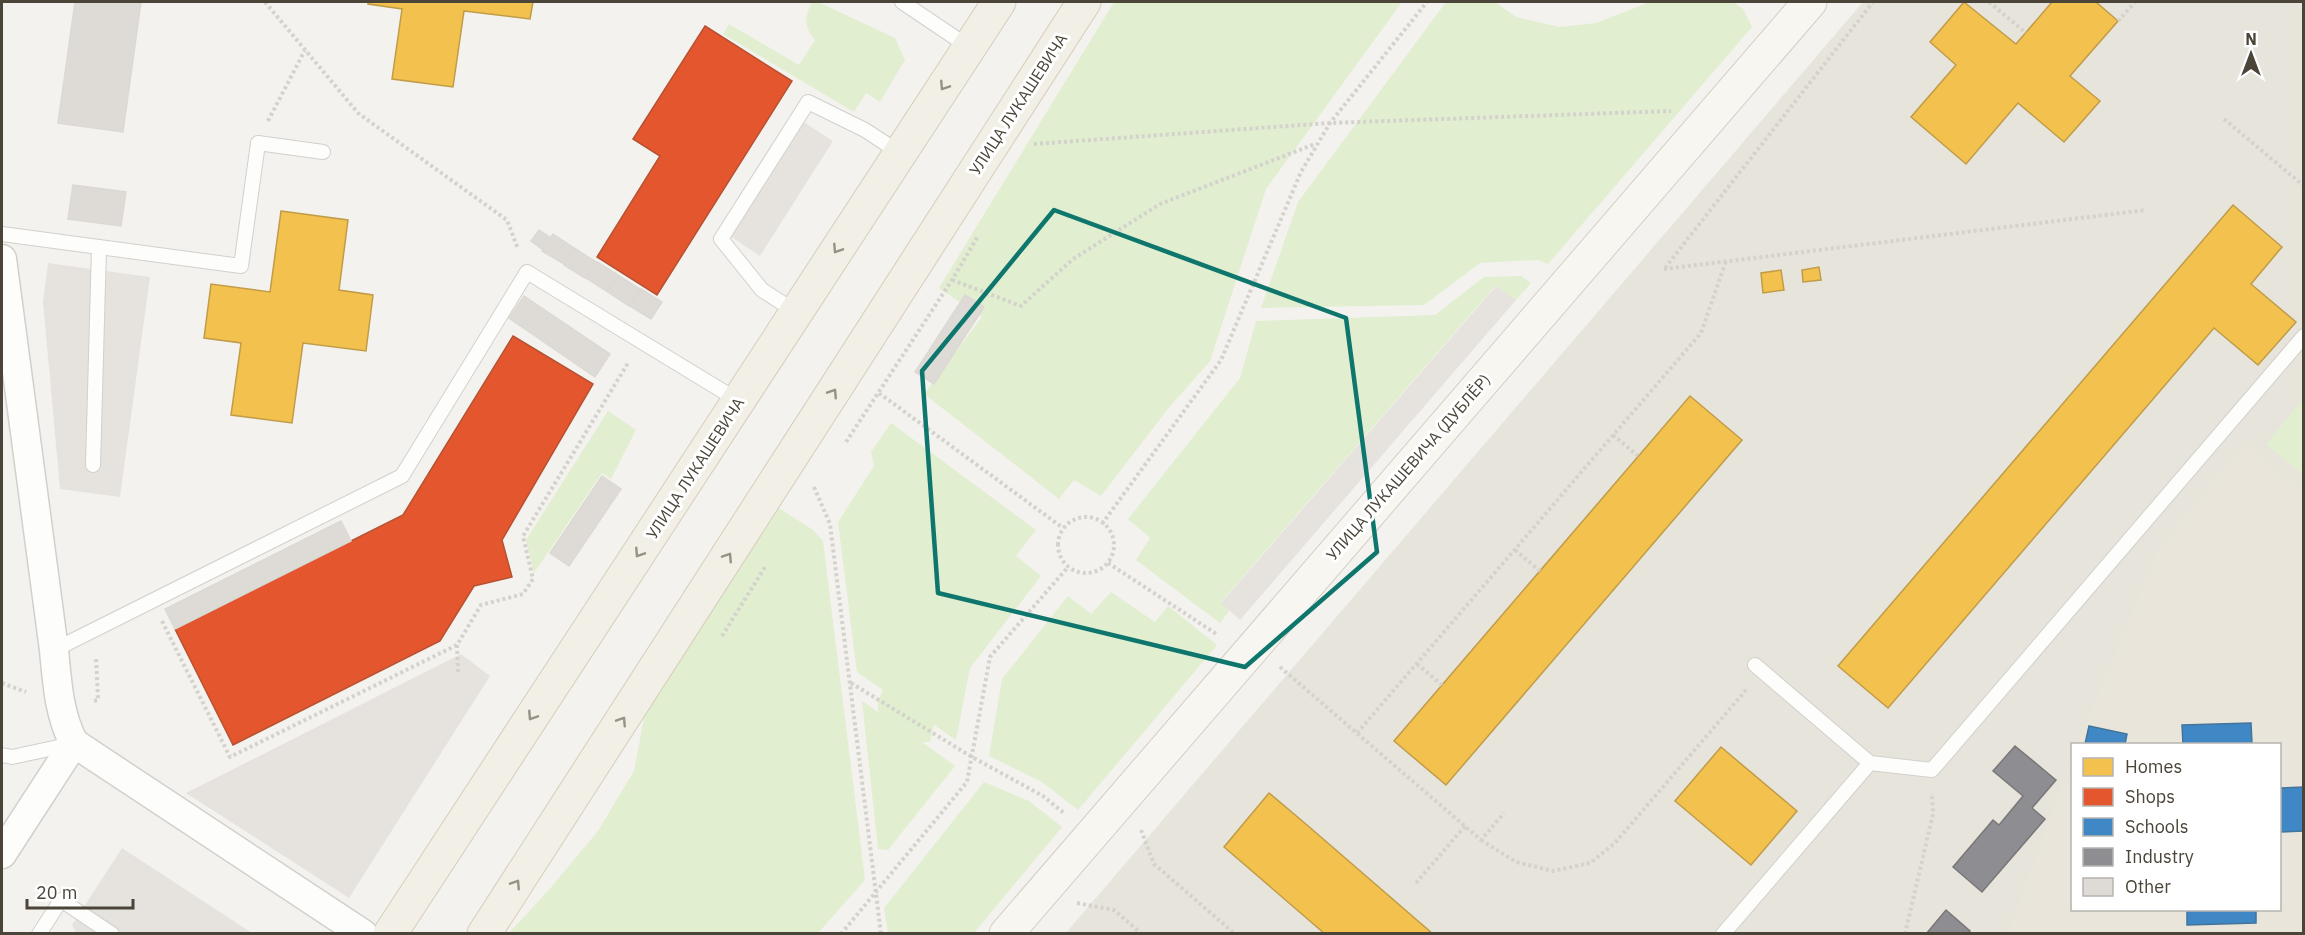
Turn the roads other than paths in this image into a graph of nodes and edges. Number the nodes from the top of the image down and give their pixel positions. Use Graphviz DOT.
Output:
graph roads {
  1 [pos="902,2"];
  2 [pos="999,2"];
  3 [pos="1084,2"];
  4 [pos="1805,3"];
  5 [pos="969,47"];
  6 [pos="322,152"];
  7 [pos="900,153"];
  8 [pos="2,234"];
  9 [pos="99,247"];
  10 [pos="2,259"];
  11 [pos="796,312"];
  12 [pos="2304,336"];
  13 [pos="739,401"];
  14 [pos="93,465"];
  15 [pos="54,650"];
  16 [pos="1759,668"];
  17 [pos="74,743"];
  18 [pos="2,755"];
  19 [pos="1870,763"];
  20 [pos="2,854"];
  21 [pos="39,933"];
  22 [pos="112,933"];
  23 [pos="363,933"];
  24 [pos="390,933"];
  25 [pos="484,933"];
  26 [pos="1006,933"];
  27 [pos="1723,933"];
  1 -- 5 [label="lane"];
  2 -- 5 [label="main road, УЛИЦА ЛУКАШЕВИЧА"];
  25 -- 3 [label="main road, УЛИЦА ЛУКАШЕВИЧА, one-way"];
  4 -- 26 [label="main road, УЛИЦА ЛУКАШЕВИЧА (ДУБЛЁР)"];
  5 -- 7 [label="main road, УЛИЦА ЛУКАШЕВИЧА, one-way"];
  6 -- 9 [label="lane"];
  7 -- 11 [label="main road, УЛИЦА ЛУКАШЕВИЧА, one-way"];
  7 -- 11 [label="lane"];
  8 -- 9 [label="lane"];
  9 -- 14 [label="lane"];
  10 -- 15 [label="street"];
  11 -- 13 [label="main road, УЛИЦА ЛУКАШЕВИЧА"];
  12 -- 19 [label="lane"];
  13 -- 15 [label="lane"];
  13 -- 24 [label="main road, УЛИЦА ЛУКАШЕВИЧА, one-way"];
  15 -- 17 [label="street"];
  16 -- 19 [label="lane"];
  17 -- 18 [label="lane"];
  17 -- 20 [label="street"];
  17 -- 23 [label="street"];
  19 -- 27 [label="lane"];
  21 -- 22 [label="lane"];
}
